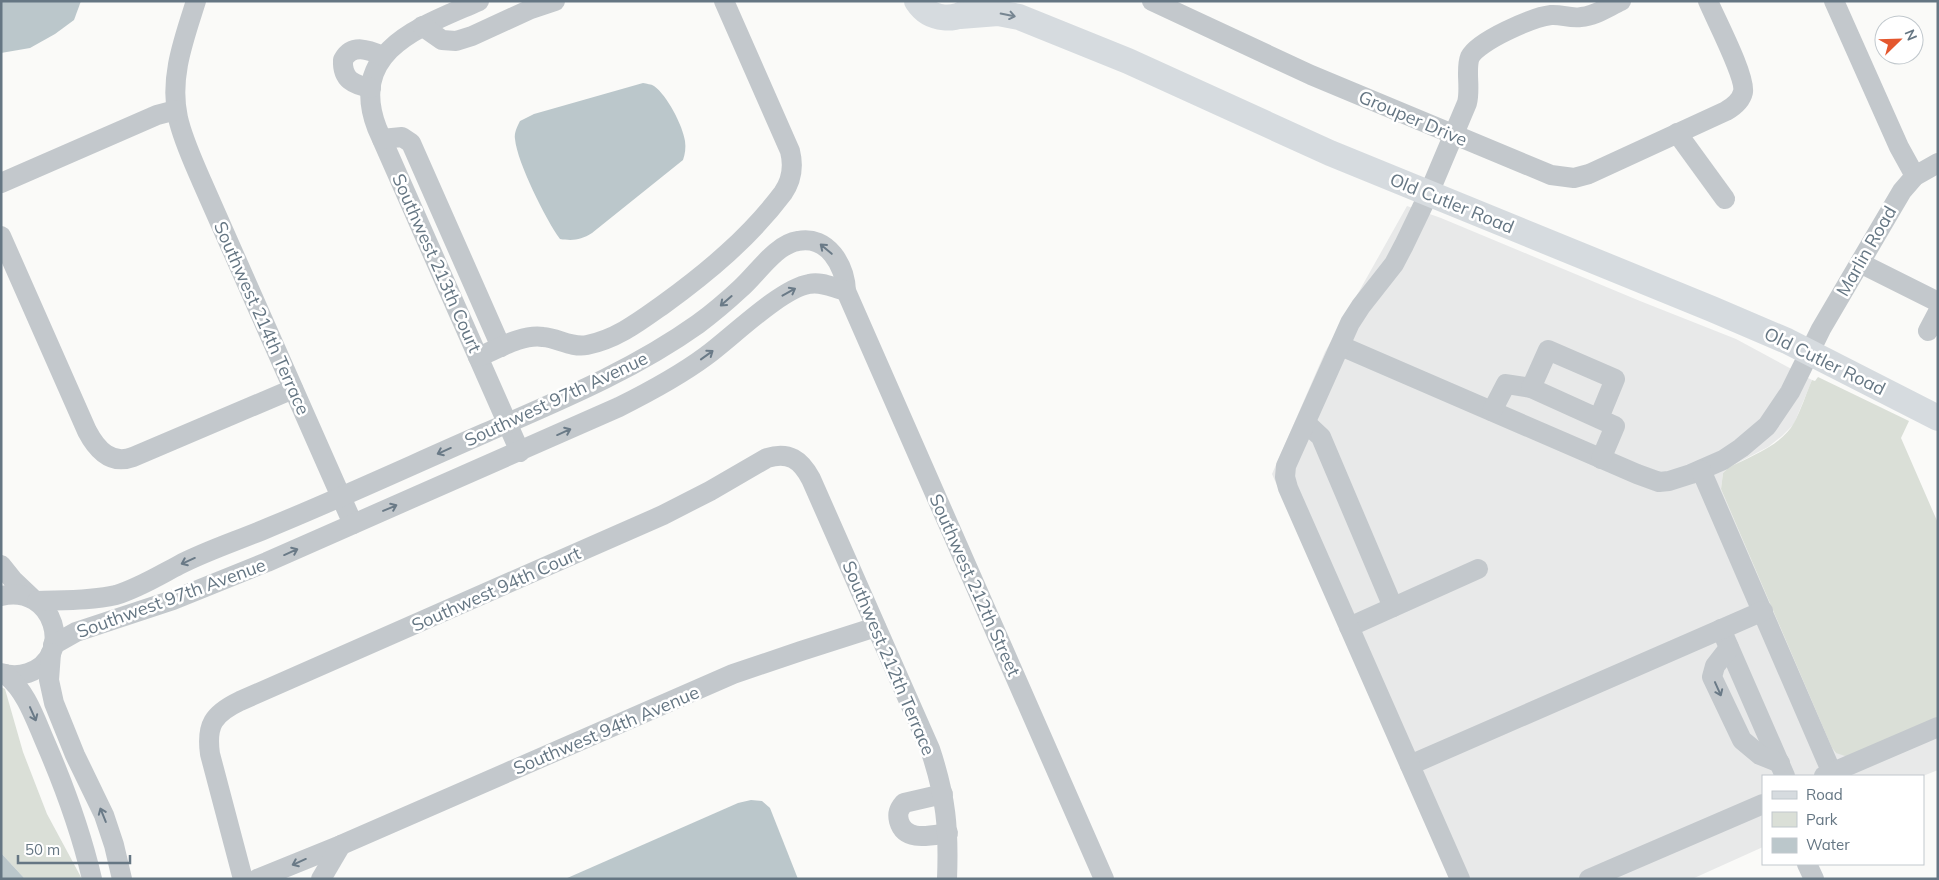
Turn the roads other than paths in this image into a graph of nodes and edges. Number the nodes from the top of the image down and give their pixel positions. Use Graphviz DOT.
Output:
graph roads {
  1 [pos="196,1"];
  2 [pos="478,1"];
  3 [pos="555,1"];
  4 [pos="724,1"];
  5 [pos="917,1"];
  6 [pos="1027,1"];
  7 [pos="1152,1"];
  8 [pos="1621,1"];
  9 [pos="1708,1"];
  10 [pos="1834,1"];
  11 [pos="968,8"];
  12 [pos="422,26"];
  13 [pos="176,110"];
  14 [pos="1677,133"];
  15 [pos="1453,135"];
  16 [pos="382,139"];
  17 [pos="1938,163"];
  18 [pos="1915,176"];
  19 [pos="1,183"];
  20 [pos="1431,186"];
  21 [pos="1725,199"];
  22 [pos="1,236"];
  23 [pos="1860,263"];
  24 [pos="846,291"];
  25 [pos="1938,302"];
  26 [pos="1938,312"];
  27 [pos="1928,331"];
  28 [pos="1341,346"];
  29 [pos="1812,346"];
  30 [pos="501,347"];
  31 [pos="478,357"];
  32 [pos="293,388"];
  33 [pos="1531,388"];
  34 [pos="1938,400"];
  35 [pos="1492,411"];
  36 [pos="1600,418"];
  37 [pos="1938,418"];
  38 [pos="507,423"];
  39 [pos="1306,423"];
  40 [pos="520,452"];
  41 [pos="786,456"];
  42 [pos="1601,459"];
  43 [pos="1701,470"];
  44 [pos="341,497"];
  45 [pos="354,524"];
  46 [pos="1,565"];
  47 [pos="1478,569"];
  48 [pos="1,596"];
  49 [pos="34,599"];
  50 [pos="1393,608"];
  51 [pos="1763,611"];
  52 [pos="876,627"];
  53 [pos="1350,627"];
  54 [pos="1721,629"];
  55 [pos="1729,648"];
  56 [pos="52,649"];
  57 [pos="3,674"];
  58 [pos="1938,727"];
  59 [pos="1410,765"];
  60 [pos="1783,770"];
  61 [pos="1828,775"];
  62 [pos="943,794"];
  63 [pos="1762,804"];
  64 [pos="948,833"];
  65 [pos="341,845"];
  66 [pos="1807,865"];
  67 [pos="92,879"];
  68 [pos="122,879"];
  69 [pos="244,879"];
  70 [pos="257,879"];
  71 [pos="321,879"];
  72 [pos="947,879"];
  73 [pos="1104,879"];
  74 [pos="1460,879"];
  75 [pos="1589,879"];
  76 [pos="1814,879"];
  1 -- 13 [label="street, Southwest 214th Terrace"];
  2 -- 12 [label="street"];
  3 -- 12 [label="street"];
  4 -- 30 [label="street, Southwest 97th Avenue"];
  5 -- 11 [label="main road, Old Cutler Road"];
  6 -- 20 [label="main road, Old Cutler Road"];
  7 -- 15 [label="street, Grouper Drive"];
  8 -- 15 [label="street"];
  9 -- 14 [label="street, Grouper Drive"];
  10 -- 18 [label="street"];
  11 -- 20 [label="main road, Old Cutler Road, one-way"];
  12 -- 16 [label="street, Southwest 213th Court"];
  13 -- 19 [label="street"];
  13 -- 32 [label="street, Southwest 214th Terrace"];
  14 -- 15 [label="street, Grouper Drive"];
  14 -- 21 [label="street"];
  15 -- 20 [label="street"];
  16 -- 30 [label="street"];
  16 -- 31 [label="street, Southwest 213th Court"];
  17 -- 18 [label="street, Marlin Road"];
  18 -- 23 [label="street, Marlin Road"];
  20 -- 28 [label="street"];
  20 -- 29 [label="main road, Old Cutler Road"];
  22 -- 32 [label="street"];
  23 -- 25 [label="street"];
  23 -- 29 [label="street, Marlin Road"];
  24 -- 38 [label="street, Southwest 97th Avenue, one-way"];
  40 -- 24 [label="street, Southwest 97th Avenue, one-way"];
  24 -- 73 [label="street, Southwest 212th Street"];
  26 -- 27 [label="street"];
  28 -- 35 [label="street, Marlin Road"];
  28 -- 39 [label="street"];
  29 -- 34 [label="main road, Old Cutler Road"];
  29 -- 37 [label="main road, Old Cutler Road"];
  29 -- 43 [label="street, Marlin Road"];
  30 -- 31 [label="street, Southwest 97th Avenue"];
  31 -- 38 [label="street, Southwest 213th Court"];
  32 -- 44 [label="street, Southwest 214th Terrace"];
  33 -- 35 [label="street"];
  33 -- 36 [label="street"];
  33 -- 36 [label="street"];
  35 -- 42 [label="street, Marlin Road"];
  36 -- 42 [label="street"];
  38 -- 40 [label="street, Southwest 213th Court"];
  38 -- 44 [label="street, Southwest 97th Avenue, one-way"];
  39 -- 50 [label="street"];
  39 -- 53 [label="street"];
  45 -- 40 [label="street, Southwest 97th Avenue, one-way"];
  41 -- 52 [label="street, Southwest 212th Terrace"];
  41 -- 69 [label="street, Southwest 94th Court"];
  42 -- 43 [label="street, Marlin Road"];
  43 -- 51 [label="street"];
  44 -- 45 [label="street, Southwest 214th Terrace"];
  44 -- 49 [label="street, Southwest 97th Avenue, one-way"];
  56 -- 45 [label="street, Southwest 97th Avenue, one-way"];
  46 -- 49 [label="street"];
  47 -- 50 [label="street"];
  48 -- 49 [label="street, Southwest 97th Avenue"];
  49 -- 56 [label="street"];
  50 -- 53 [label="street"];
  51 -- 54 [label="street"];
  51 -- 61 [label="street"];
  52 -- 62 [label="street, Southwest 212th Terrace"];
  52 -- 65 [label="street, Southwest 94th Avenue"];
  53 -- 59 [label="street"];
  54 -- 55 [label="street"];
  54 -- 59 [label="street"];
  55 -- 60 [label="street"];
  55 -- 60 [label="street, one-way"];
  56 -- 57 [label="street, Southwest 97th Avenue"];
  68 -- 56 [label="street, one-way"];
  57 -- 67 [label="street, one-way"];
  58 -- 61 [label="street"];
  59 -- 74 [label="street"];
  62 -- 64 [label="street, Southwest 212th Terrace"];
  62 -- 64 [label="street"];
  63 -- 75 [label="street"];
  64 -- 72 [label="street, Southwest 212th Terrace"];
  65 -- 70 [label="street, Southwest 94th Avenue, one-way"];
  65 -- 71 [label="street"];
  66 -- 76 [label="street"];
}
